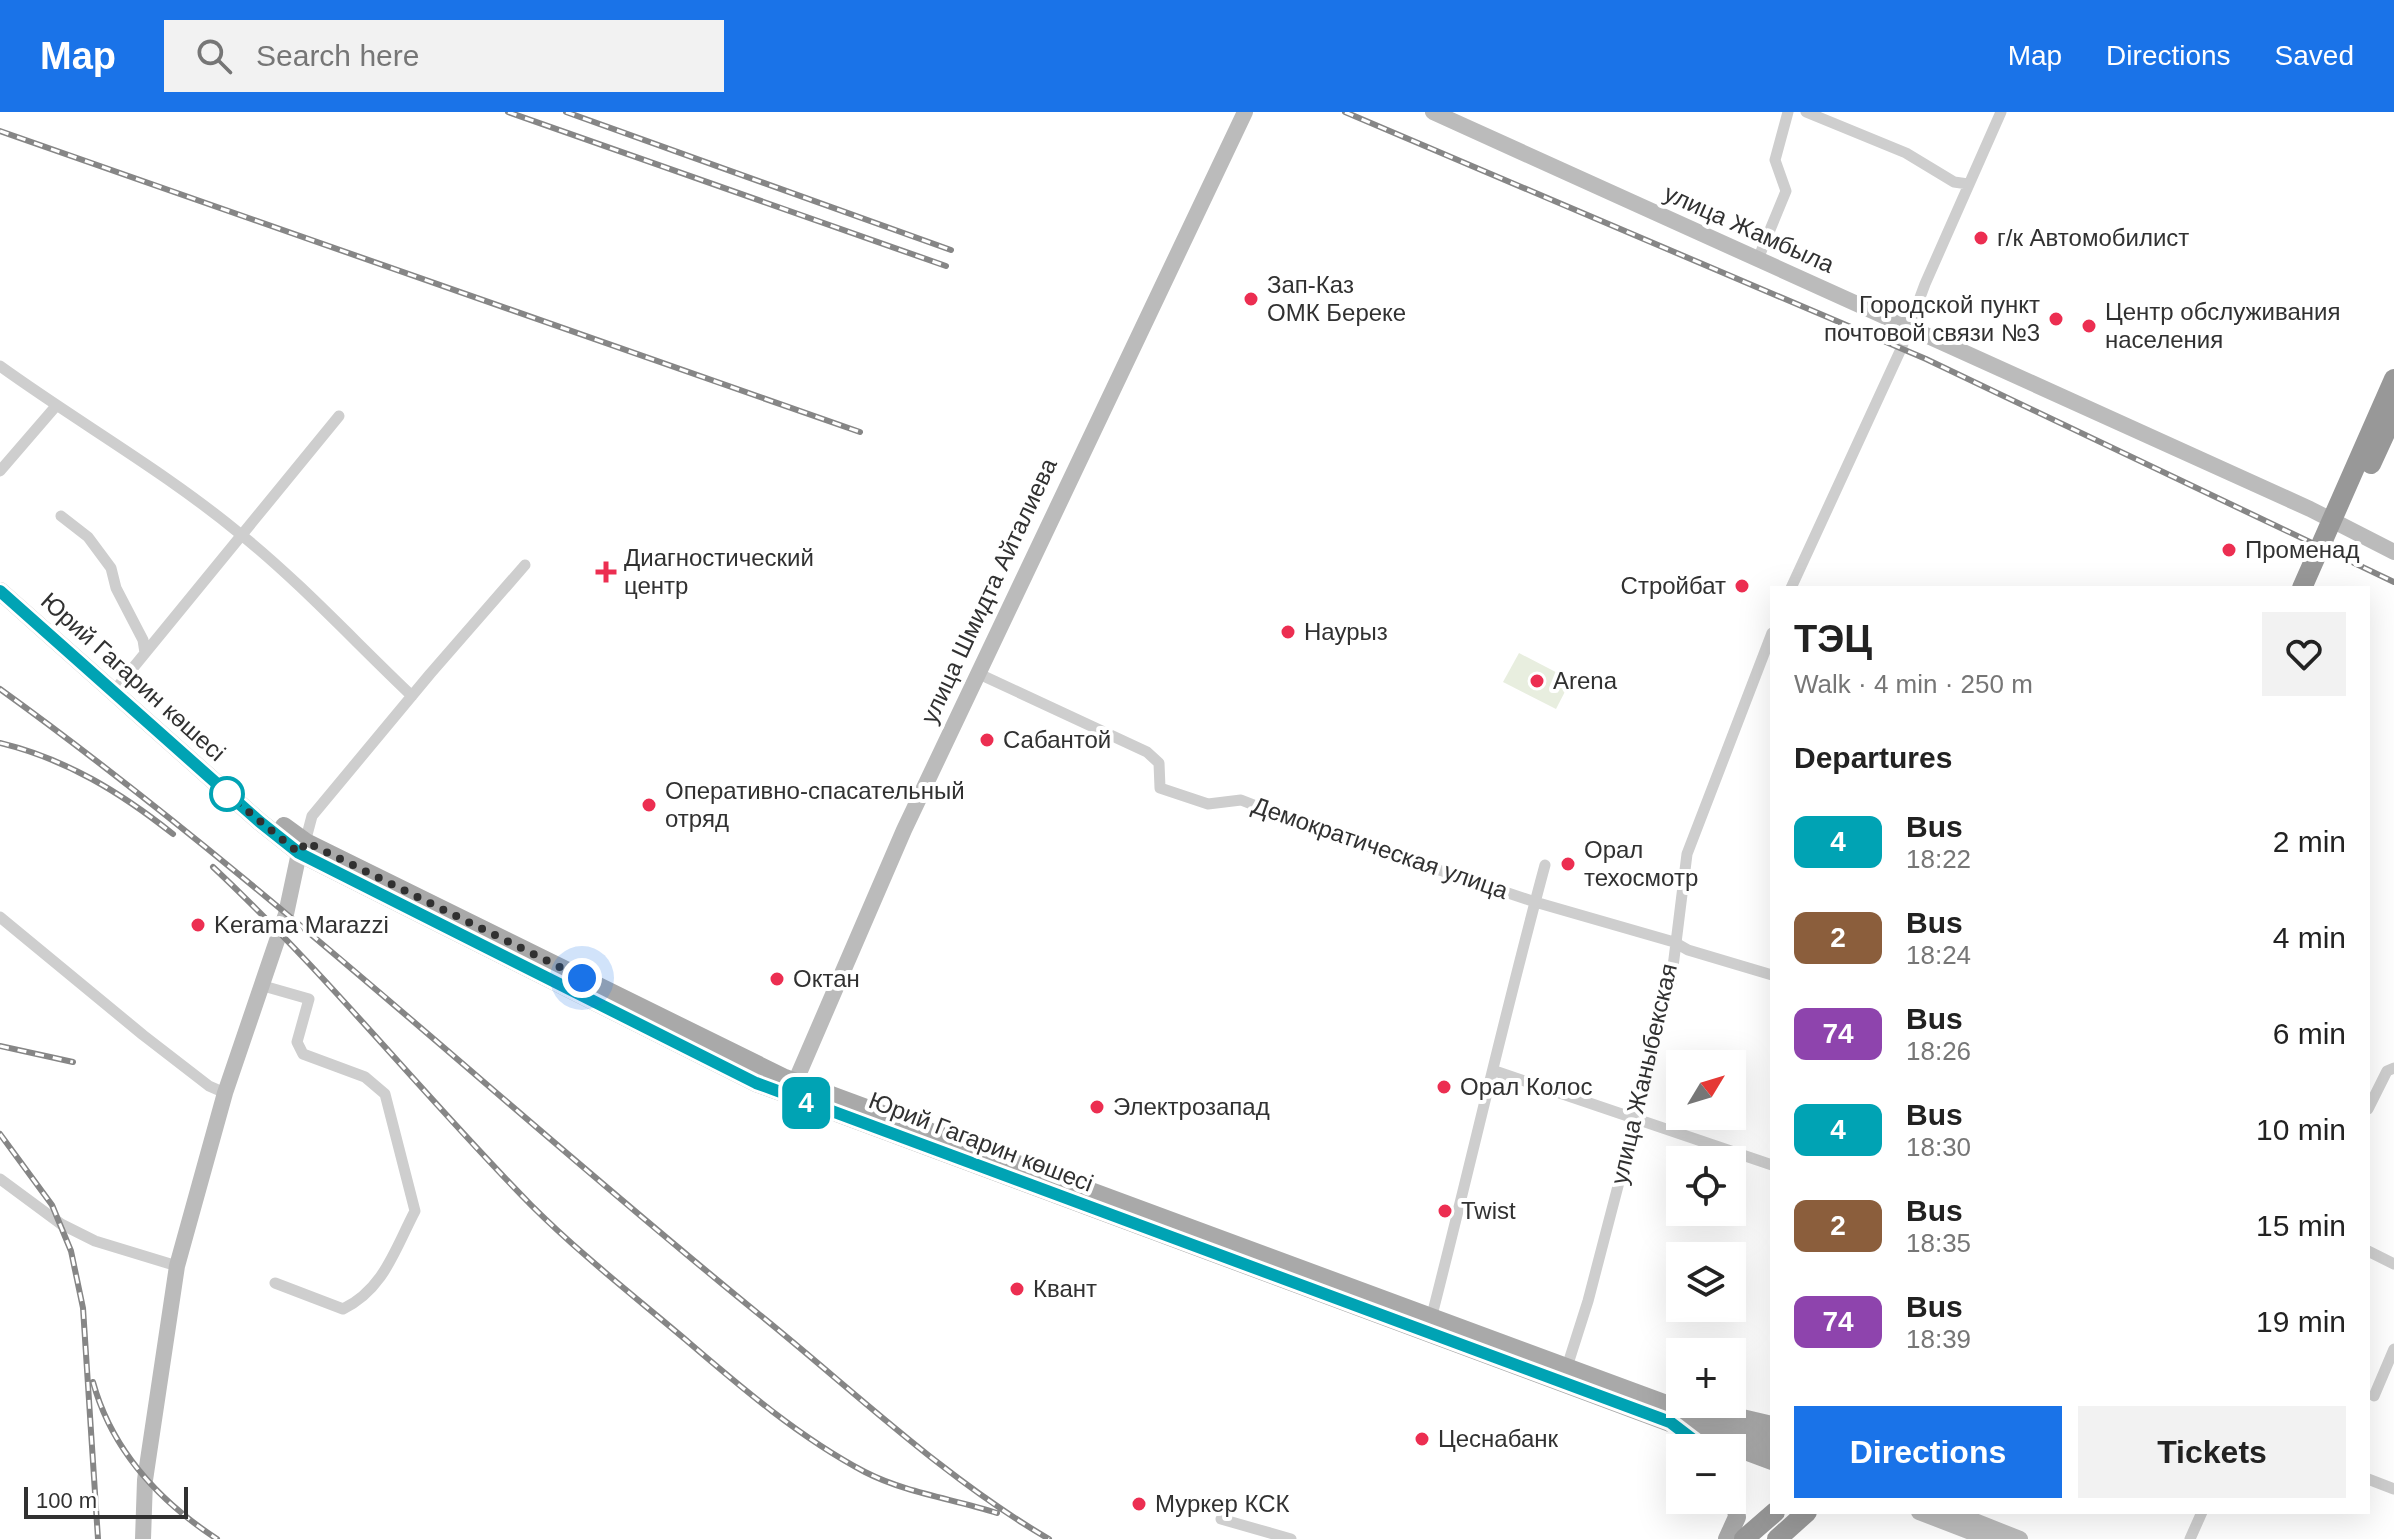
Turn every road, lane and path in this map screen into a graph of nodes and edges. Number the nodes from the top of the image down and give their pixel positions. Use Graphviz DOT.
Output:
graph roads {
  1 [pos="1245,112"];
  2 [pos="1433,112"];
  3 [pos="1788,112"];
  4 [pos="1806,112"];
  5 [pos="2001,112"];
  6 [pos="1968,184"];
  7 [pos="1758,259"];
  8 [pos="1909,327"];
  9 [pos="0,366"];
  10 [pos="2394,379"];
  11 [pos="56,406"];
  12 [pos="2394,414"];
  13 [pos="339,416"];
  14 [pos="0,471"];
  15 [pos="61,516"];
  16 [pos="2337,524"];
  17 [pos="241,534"];
  18 [pos="2394,552"];
  19 [pos="525,565"];
  20 [pos="0,576"];
  21 [pos="1792,586"];
  22 [pos="2303,586"];
  23 [pos="2317,586"];
  24 [pos="0,591"];
  25 [pos="1770,638"];
  26 [pos="145,653"];
  27 [pos="977,673"];
  28 [pos="119,685"];
  29 [pos="412,696"];
  30 [pos="303,848"];
  31 [pos="1545,865"];
  32 [pos="1535,902"];
  33 [pos="0,917"];
  34 [pos="1674,942"];
  35 [pos="1770,974"];
  36 [pos="260,985"];
  37 [pos="2392,1068"];
  38 [pos="1495,1071"];
  39 [pos="792,1089"];
  40 [pos="225,1093"];
  41 [pos="2370,1106"];
  42 [pos="1634,1121"];
  43 [pos="1770,1164"];
  44 [pos="0,1179"];
  45 [pos="2370,1252"];
  46 [pos="2394,1264"];
  47 [pos="177,1266"];
  48 [pos="275,1283"];
  49 [pos="1431,1319"];
  50 [pos="2394,1349"];
  51 [pos="1565,1374"];
  52 [pos="2374,1396"];
  53 [pos="1659,1402"];
  54 [pos="1670,1422"];
  55 [pos="1770,1424"];
  56 [pos="1686,1434"];
  57 [pos="1770,1442"];
  58 [pos="1770,1460"];
  59 [pos="2370,1480"];
  60 [pos="2394,1489"];
  61 [pos="1737,1514"];
  62 [pos="1773,1514"];
  63 [pos="1805,1514"];
  64 [pos="1924,1514"];
  65 [pos="1957,1514"];
  66 [pos="1977,1514"];
  67 [pos="2201,1514"];
  68 [pos="1221,1519"];
  69 [pos="2018,1538"];
  70 [pos="143,1539"];
  71 [pos="1291,1539"];
  72 [pos="1727,1539"];
  73 [pos="1744,1539"];
  74 [pos="1777,1539"];
  75 [pos="1989,1539"];
  76 [pos="2190,1539"];
  1 -- 27 [label="street, улица Шмидта Айталиева"];
  2 -- 7 [label="street, улица Жамбыла"];
  3 -- 7 [label="street"];
  4 -- 6 [label="street"];
  5 -- 6 [label="street"];
  6 -- 8 [label="street"];
  7 -- 8 [label="street, улица Жамбыла"];
  8 -- 16 [label="street, улица Жамбыла"];
  8 -- 21 [label="street"];
  9 -- 11 [label="street"];
  10 -- 16 [label="highway"];
  11 -- 14 [label="street"];
  11 -- 17 [label="street"];
  12 -- 16 [label="highway"];
  13 -- 17 [label="street"];
  15 -- 26 [label="street"];
  16 -- 18 [label="street, улица Жамбыла"];
  16 -- 22 [label="highway"];
  16 -- 23 [label="highway"];
  17 -- 26 [label="street"];
  17 -- 29 [label="street"];
  19 -- 29 [label="street"];
  20 -- 28 [label="main road, Юрий Гагарин көшесі"];
  24 -- 30 [label="main road, Юрий Гагарин көшесі"];
  25 -- 34 [label="street, улица Жаныбекская"];
  26 -- 28 [label="street"];
  27 -- 32 [label="street, Демократическая улица"];
  27 -- 39 [label="street, улица Шмидта Айталиева"];
  28 -- 30 [label="main road, Юрий Гагарин көшесі"];
  29 -- 30 [label="street"];
  30 -- 36 [label="street"];
  30 -- 39 [label="main road, Юрий Гагарин көшесі"];
  31 -- 32 [label="street"];
  32 -- 34 [label="street, Демократическая улица"];
  32 -- 38 [label="street"];
  33 -- 40 [label="street"];
  34 -- 35 [label="street, Демократическая улица"];
  34 -- 42 [label="street, улица Жаныбекская"];
  36 -- 40 [label="street"];
  36 -- 48 [label="street"];
  37 -- 41 [label="street"];
  38 -- 42 [label="street"];
  38 -- 49 [label="street"];
  39 -- 49 [label="main road, Юрий Гагарин көшесі"];
  39 -- 51 [label="main road, Юрий Гагарин көшесі"];
  40 -- 47 [label="street"];
  42 -- 43 [label="street"];
  42 -- 51 [label="street, улица Жаныбекская"];
  44 -- 47 [label="street"];
  45 -- 46 [label="street"];
  47 -- 70 [label="street"];
  49 -- 51 [label="main road, Юрий Гагарин көшесі"];
  50 -- 52 [label="street"];
  51 -- 53 [label="main road, Юрий Гагарин көшесі"];
  51 -- 54 [label="main road, Юрий Гагарин көшесі"];
  53 -- 55 [label="main road"];
  53 -- 57 [label="main road, Юрий Гагарин көшесі"];
  54 -- 56 [label="main road"];
  54 -- 58 [label="main road, Юрий Гагарин көшесі"];
  59 -- 60 [label="street"];
  61 -- 72 [label="main road"];
  62 -- 73 [label="highway"];
  63 -- 74 [label="highway"];
  64 -- 75 [label="street"];
  65 -- 69 [label="street"];
  66 -- 69 [label="street"];
  67 -- 76 [label="street"];
  68 -- 71 [label="street"];
}
